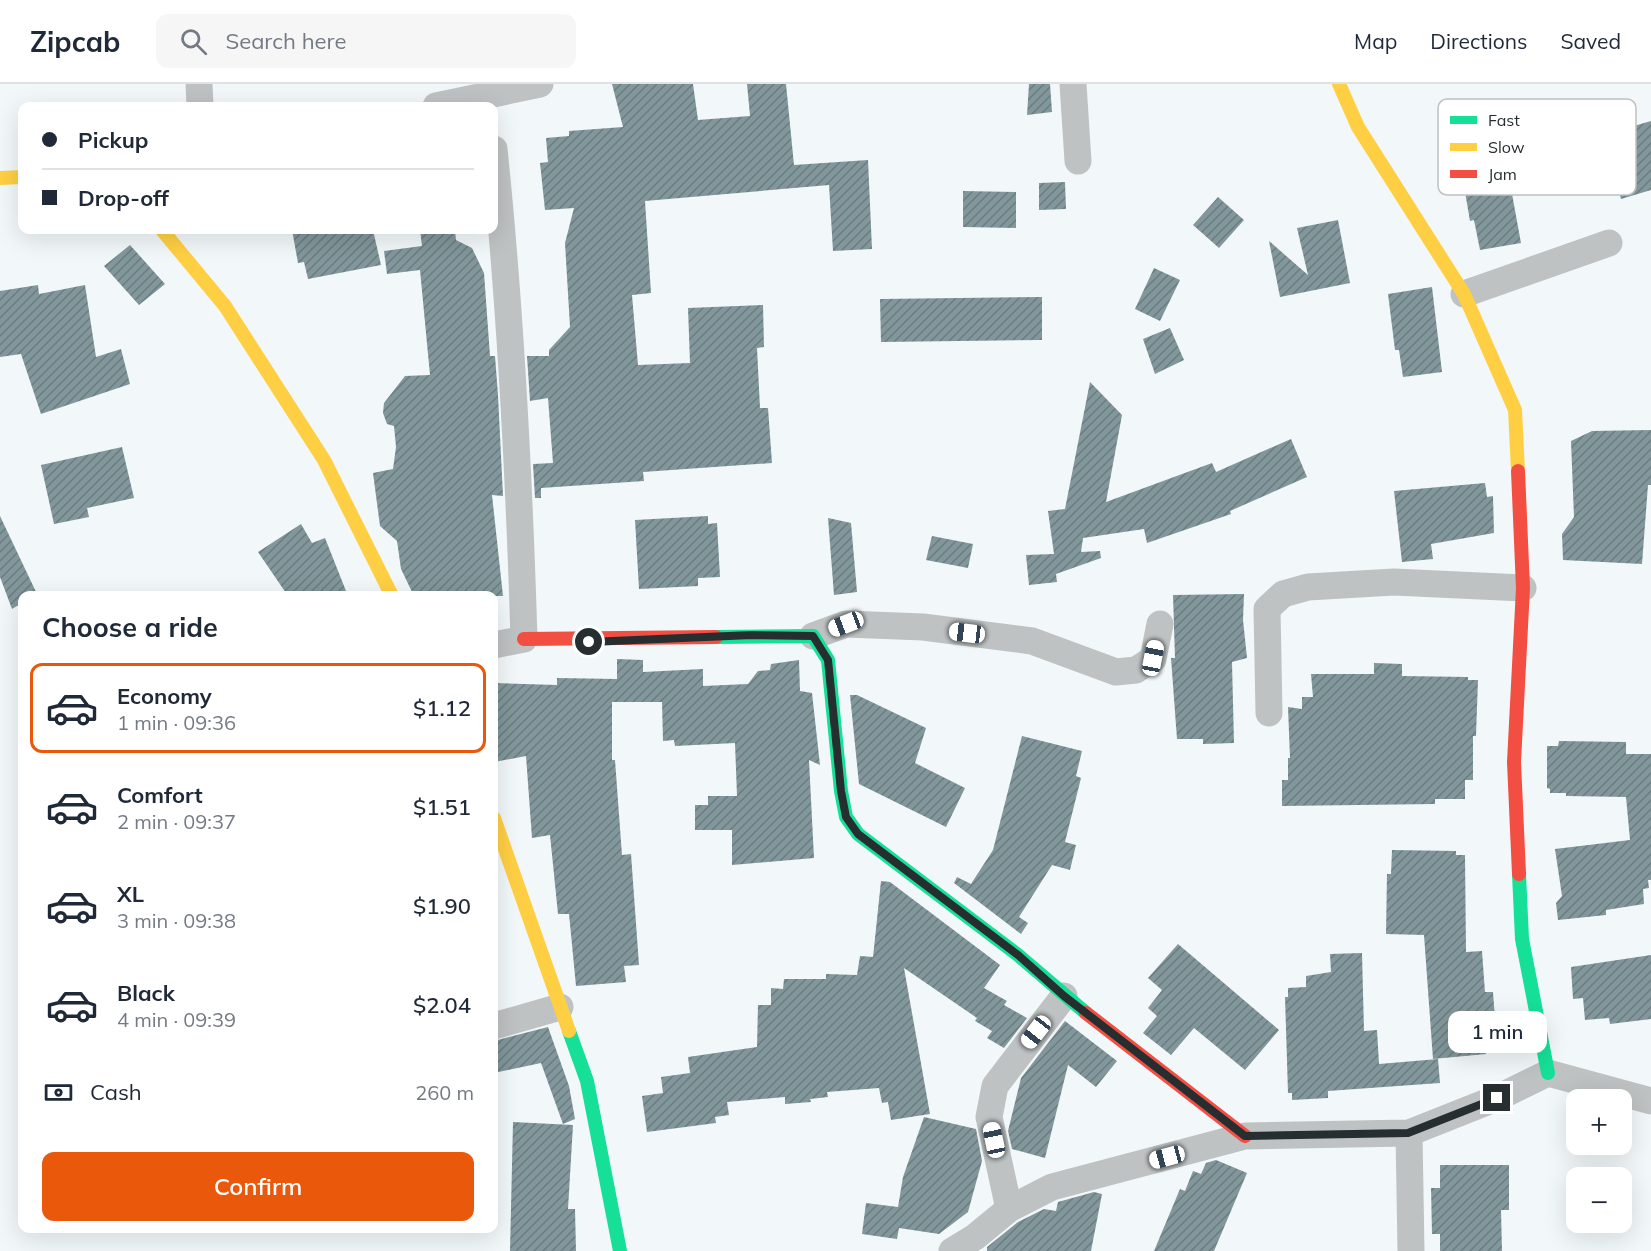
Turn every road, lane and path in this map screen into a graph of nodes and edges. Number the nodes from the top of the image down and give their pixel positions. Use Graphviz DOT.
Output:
graph roads {
  1 [pos="199,84"];
  2 [pos="540,84"];
  3 [pos="1073,84"];
  4 [pos="1339,84"];
  5 [pos="475,97"];
  6 [pos="200,102"];
  7 [pos="453,102"];
  8 [pos="1078,162"];
  9 [pos="18,177"];
  10 [pos="0,178"];
  11 [pos="498,202"];
  12 [pos="165,234"];
  13 [pos="1609,243"];
  14 [pos="1464,294"];
  15 [pos="1523,588"];
  16 [pos="390,591"];
  17 [pos="1160,624"];
  18 [pos="813,636"];
  19 [pos="524,639"];
  20 [pos="498,644"];
  21 [pos="1269,713"];
  22 [pos="498,829"];
  23 [pos="1064,996"];
  24 [pos="560,1007"];
  25 [pos="498,1025"];
  26 [pos="1548,1073"];
  27 [pos="1651,1101"];
  28 [pos="1408,1133"];
  29 [pos="1245,1136"];
  30 [pos="1009,1209"];
  31 [pos="620,1251"];
  32 [pos="952,1251"];
  33 [pos="1411,1251"];
  1 -- 6 [label="street"];
  2 -- 5 [label="street"];
  3 -- 8 [label="street"];
  4 -- 14 [label="street"];
  5 -- 7 [label="street"];
  9 -- 10 [label="street"];
  11 -- 19 [label="street"];
  12 -- 16 [label="street"];
  13 -- 14 [label="street"];
  14 -- 15 [label="street"];
  15 -- 21 [label="street"];
  15 -- 26 [label="street"];
  17 -- 18 [label="street"];
  18 -- 19 [label="street"];
  18 -- 23 [label="street"];
  19 -- 20 [label="street"];
  22 -- 24 [label="street"];
  23 -- 29 [label="street"];
  23 -- 30 [label="street"];
  24 -- 25 [label="street"];
  24 -- 31 [label="street"];
  26 -- 27 [label="street"];
  26 -- 28 [label="street"];
  28 -- 29 [label="street"];
  28 -- 33 [label="street"];
  29 -- 30 [label="street"];
  30 -- 32 [label="street"];
}
